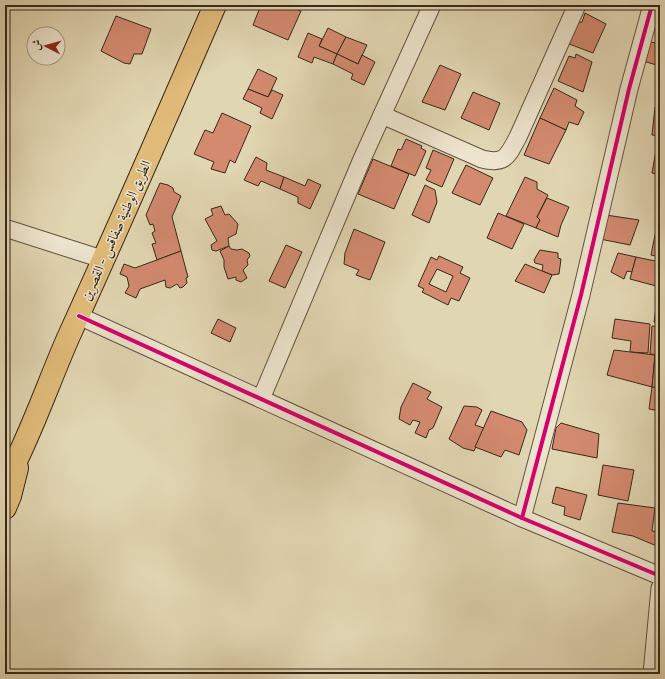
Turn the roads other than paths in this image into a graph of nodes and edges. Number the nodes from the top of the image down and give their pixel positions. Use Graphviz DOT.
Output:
graph roads {
  1 [pos="215,5"];
  2 [pos="432,5"];
  3 [pos="577,5"];
  4 [pos="652,5"];
  5 [pos="382,115"];
  6 [pos="5,228"];
  7 [pos="105,260"];
  8 [pos="79,316"];
  9 [pos="261,398"];
  10 [pos="19,457"];
  11 [pos="5,483"];
  12 [pos="5,508"];
  13 [pos="522,518"];
  14 [pos="660,576"];
  15 [pos="660,588"];
  16 [pos="652,674"];
  1 -- 7 [label="main road, الطريق الوطنية صفاقس - القصرين"];
  2 -- 5 [label="street"];
  3 -- 5 [label="street"];
  4 -- 13 [label="street"];
  5 -- 9 [label="street"];
  6 -- 7 [label="street"];
  7 -- 8 [label="main road, الطريق الوطنية صفاقس - القصرين"];
  8 -- 9 [label="street"];
  8 -- 10 [label="main road, الطريق الوطنية صفاقس - القصرين"];
  9 -- 13 [label="street"];
  10 -- 11 [label="main road, الطريق الوطنية صفاقس - القصرين"];
  10 -- 12 [label="main road, الطريق الوطنية صفاقس - القصرين"];
  13 -- 14 [label="street"];
  15 -- 16 [label="street"];
}
